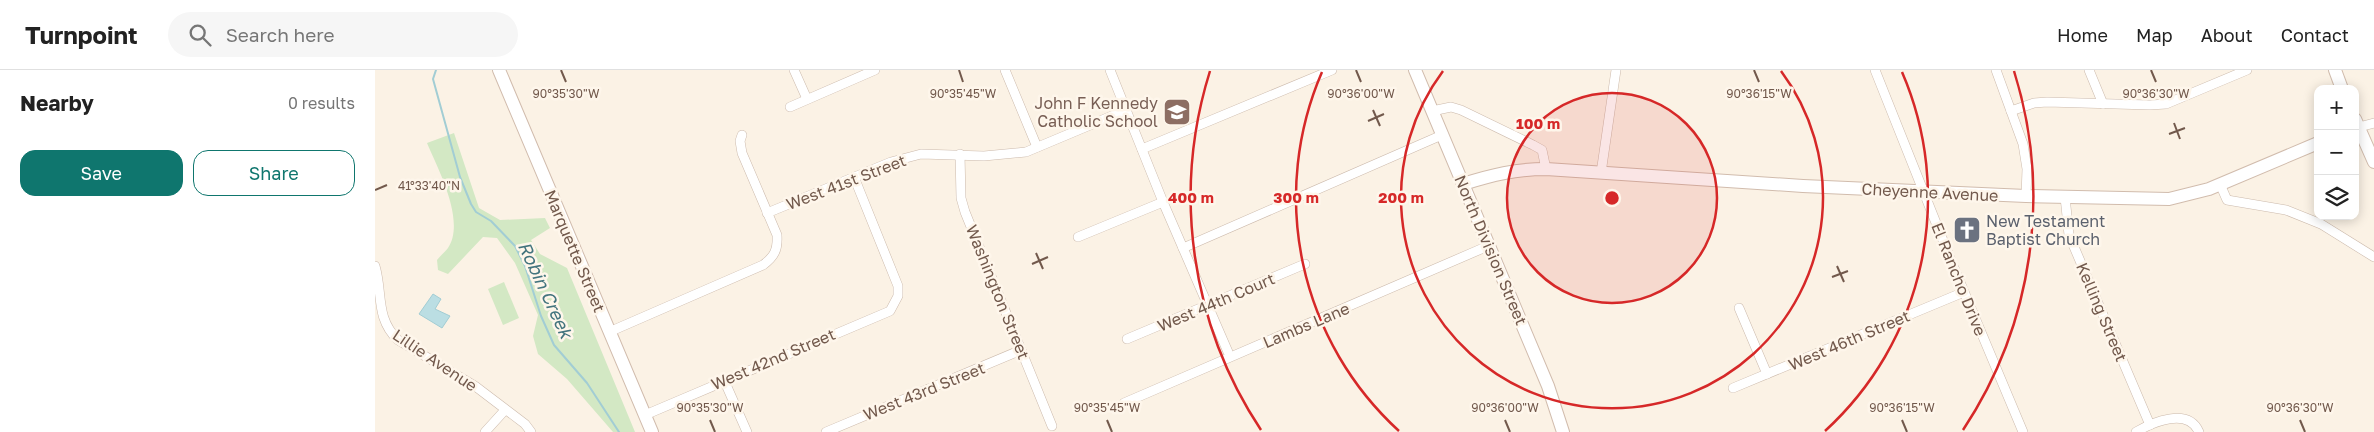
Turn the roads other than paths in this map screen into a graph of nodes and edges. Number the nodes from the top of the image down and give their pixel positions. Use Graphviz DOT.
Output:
graph roads {
  1 [pos="499,70"];
  2 [pos="795,70"];
  3 [pos="875,70"];
  4 [pos="1005,70"];
  5 [pos="1110,70"];
  6 [pos="1332,70"];
  7 [pos="1415,70"];
  8 [pos="1616,70"];
  9 [pos="1875,70"];
  10 [pos="1996,70"];
  11 [pos="2089,70"];
  12 [pos="2247,70"];
  13 [pos="2335,70"];
  14 [pos="2341,85"];
  15 [pos="807,99"];
  16 [pos="2103,104"];
  17 [pos="790,106"];
  18 [pos="1126,110"];
  19 [pos="1432,111"];
  20 [pos="2011,111"];
  21 [pos="2374,123"];
  22 [pos="2359,125"];
  23 [pos="2358,130"];
  24 [pos="742,135"];
  25 [pos="1442,135"];
  26 [pos="2314,145"];
  27 [pos="1037,147"];
  28 [pos="1142,149"];
  29 [pos="960,154"];
  30 [pos="2374,162"];
  31 [pos="1546,168"];
  32 [pos="1601,173"];
  33 [pos="854,177"];
  34 [pos="1463,184"];
  35 [pos="2220,184"];
  36 [pos="1923,191"];
  37 [pos="2026,196"];
  38 [pos="2065,197"];
  39 [pos="1163,202"];
  40 [pos="767,213"];
  41 [pos="1079,237"];
  42 [pos="1488,246"];
  43 [pos="1183,248"];
  44 [pos="2374,257"];
  45 [pos="1305,264"];
  46 [pos="375,266"];
  47 [pos="1964,292"];
  48 [pos="1208,306"];
  49 [pos="1739,308"];
  50 [pos="609,332"];
  51 [pos="1127,339"];
  52 [pos="1021,350"];
  53 [pos="1228,352"];
  54 [pos="1767,374"];
  55 [pos="724,380"];
  56 [pos="1733,388"];
  57 [pos="1124,403"];
  58 [pos="505,410"];
  59 [pos="645,415"];
  60 [pos="2150,425"];
  61 [pos="1052,426"];
  62 [pos="485,432"];
  63 [pos="531,432"];
  64 [pos="652,432"];
  65 [pos="747,432"];
  66 [pos="826,432"];
  67 [pos="1563,432"];
  68 [pos="2023,432"];
  69 [pos="2136,432"];
  70 [pos="2199,432"];
  1 -- 50 [label="street, Marquette Street"];
  2 -- 15 [label="street"];
  3 -- 15 [label="street"];
  4 -- 27 [label="street"];
  5 -- 18 [label="street"];
  6 -- 28 [label="street"];
  7 -- 19 [label="street, North Division Street"];
  8 -- 32 [label="street"];
  9 -- 36 [label="street, El Rancho Drive"];
  10 -- 20 [label="street"];
  11 -- 16 [label="street"];
  12 -- 16 [label="street"];
  13 -- 14 [label="street"];
  15 -- 17 [label="street"];
  16 -- 20 [label="street"];
  18 -- 27 [label="street, West 41st Street"];
  18 -- 28 [label="street"];
  19 -- 25 [label="street, North Division Street"];
  19 -- 31 [label="street"];
  20 -- 37 [label="street"];
  21 -- 22 [label="street"];
  23 -- 30 [label="street"];
  24 -- 40 [label="street"];
  25 -- 34 [label="street, North Division Street"];
  25 -- 43 [label="street"];
  26 -- 35 [label="street"];
  27 -- 29 [label="street, West 41st Street"];
  28 -- 39 [label="street"];
  29 -- 33 [label="street, West 41st Street"];
  29 -- 52 [label="street, Washington Street"];
  31 -- 32 [label="street, Cheyenne Avenue"];
  31 -- 34 [label="street, Cheyenne Avenue"];
  32 -- 36 [label="street, Cheyenne Avenue"];
  33 -- 40 [label="street, West 41st Street"];
  33 -- 55 [label="street, West 42nd Street"];
  34 -- 42 [label="street, North Division Street"];
  35 -- 38 [label="street, Cheyenne Avenue"];
  35 -- 44 [label="street"];
  36 -- 37 [label="street, Cheyenne Avenue"];
  36 -- 47 [label="street, El Rancho Drive"];
  37 -- 38 [label="street, Cheyenne Avenue"];
  38 -- 60 [label="street, Kelling Street"];
  39 -- 41 [label="street"];
  39 -- 43 [label="street"];
  40 -- 50 [label="street"];
  42 -- 57 [label="street, Lambs Lane"];
  42 -- 67 [label="street, North Division Street"];
  43 -- 48 [label="street"];
  45 -- 48 [label="street, West 44th Court"];
  46 -- 58 [label="street, Lillie Avenue"];
  47 -- 54 [label="street, West 46th Street"];
  47 -- 68 [label="street, El Rancho Drive"];
  48 -- 51 [label="street, West 44th Court"];
  48 -- 53 [label="street"];
  49 -- 54 [label="street"];
  50 -- 59 [label="street, Marquette Street"];
  52 -- 61 [label="street, Washington Street"];
  52 -- 66 [label="street, West 43rd Street"];
  54 -- 56 [label="street, West 46th Street"];
  55 -- 59 [label="street, West 42nd Street"];
  55 -- 65 [label="street"];
  58 -- 62 [label="street"];
  58 -- 63 [label="street, Lillie Avenue"];
  59 -- 64 [label="street, Marquette Street"];
  60 -- 69 [label="street"];
  60 -- 70 [label="street"];
}
